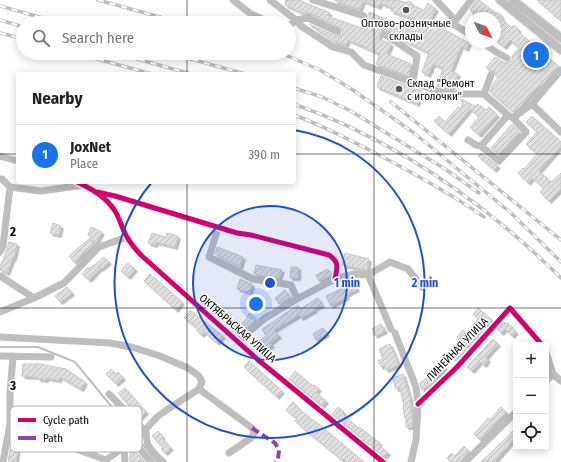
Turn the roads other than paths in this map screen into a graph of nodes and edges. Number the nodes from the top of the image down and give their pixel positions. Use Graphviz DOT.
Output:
graph roads {
  1 [pos="233,0"];
  2 [pos="270,0"];
  3 [pos="313,0"];
  4 [pos="436,0"];
  5 [pos="472,0"];
  6 [pos="500,0"];
  7 [pos="519,2"];
  8 [pos="255,16"];
  9 [pos="291,16"];
  10 [pos="364,16"];
  11 [pos="296,20"];
  12 [pos="456,20"];
  13 [pos="465,31"];
  14 [pos="338,32"];
  15 [pos="386,35"];
  16 [pos="561,38"];
  17 [pos="490,48"];
  18 [pos="561,50"];
  19 [pos="507,58"];
  20 [pos="561,70"];
  21 [pos="491,75"];
  22 [pos="413,82"];
  23 [pos="484,94"];
  24 [pos="532,104"];
  25 [pos="510,117"];
  26 [pos="561,132"];
  27 [pos="468,140"];
  28 [pos="481,146"];
  29 [pos="0,156"];
  30 [pos="16,160"];
  31 [pos="0,179"];
  32 [pos="84,185"];
  33 [pos="10,187"];
  34 [pos="97,192"];
  35 [pos="218,228"];
  36 [pos="127,237"];
  37 [pos="0,252"];
  38 [pos="0,276"];
  39 [pos="368,276"];
  40 [pos="335,279"];
  41 [pos="422,287"];
  42 [pos="34,298"];
  43 [pos="297,299"];
  44 [pos="0,312"];
  45 [pos="0,337"];
  46 [pos="237,342"];
  47 [pos="539,342"];
  48 [pos="0,356"];
  49 [pos="13,357"];
  50 [pos="51,357"];
  51 [pos="549,361"];
  52 [pos="553,374"];
  53 [pos="549,378"];
  54 [pos="561,381"];
  55 [pos="199,388"];
  56 [pos="109,394"];
  57 [pos="418,404"];
  58 [pos="121,406"];
  59 [pos="514,414"];
  60 [pos="10,424"];
  61 [pos="142,428"];
  62 [pos="146,432"];
  63 [pos="142,435"];
  64 [pos="142,451"];
  65 [pos="85,452"];
  66 [pos="117,452"];
  67 [pos="124,452"];
  68 [pos="230,453"];
  69 [pos="3,462"];
  70 [pos="125,462"];
  71 [pos="151,462"];
  72 [pos="163,462"];
  73 [pos="383,462"];
  74 [pos="411,462"];
  75 [pos="465,462"];
  1 -- 8 [label="street"];
  2 -- 9 [label="street"];
  3 -- 10 [label="street"];
  4 -- 12 [label="street"];
  5 -- 12 [label="street"];
  6 -- 18 [label="main road"];
  7 -- 16 [label="main road"];
  11 -- 14 [label="street"];
  11 -- 22 [label="street"];
  12 -- 13 [label="street"];
  15 -- 22 [label="street"];
  17 -- 19 [label="street"];
  20 -- 24 [label="street"];
  21 -- 23 [label="street"];
  22 -- 23 [label="street"];
  23 -- 25 [label="street"];
  24 -- 25 [label="street"];
  24 -- 26 [label="street"];
  25 -- 28 [label="street"];
  25 -- 28 [label="street"];
  27 -- 28 [label="street"];
  29 -- 30 [label="street"];
  31 -- 33 [label="street"];
  32 -- 33 [label="street"];
  32 -- 34 [label="street"];
  33 -- 37 [label="street"];
  34 -- 35 [label="street"];
  34 -- 36 [label="street, ОКТЯБРЬСКАЯ УЛИЦА"];
  35 -- 40 [label="street"];
  35 -- 43 [label="street"];
  36 -- 42 [label="street"];
  36 -- 46 [label="street, ОКТЯБРЬСКАЯ УЛИЦА"];
  38 -- 42 [label="street"];
  39 -- 40 [label="street"];
  39 -- 41 [label="street"];
  39 -- 57 [label="street, ЛИНЕЙНАЯ УЛИЦА"];
  40 -- 43 [label="street"];
  42 -- 44 [label="street"];
  43 -- 46 [label="street"];
  45 -- 55 [label="street"];
  46 -- 73 [label="street, ОКТЯБРЬСКАЯ УЛИЦА"];
  47 -- 57 [label="street, ЛИНЕЙНАЯ УЛИЦА"];
  48 -- 49 [label="street"];
  49 -- 50 [label="street"];
  49 -- 60 [label="street"];
  51 -- 52 [label="street"];
  52 -- 53 [label="street"];
  52 -- 54 [label="street"];
  55 -- 62 [label="street"];
  55 -- 68 [label="street"];
  56 -- 58 [label="street"];
  57 -- 74 [label="street, ЛИНЕЙНАЯ УЛИЦА"];
  59 -- 75 [label="street"];
  60 -- 69 [label="street"];
  61 -- 62 [label="street"];
  62 -- 63 [label="street"];
  62 -- 72 [label="street"];
  64 -- 71 [label="street"];
  65 -- 66 [label="street"];
  67 -- 70 [label="street"];
}
